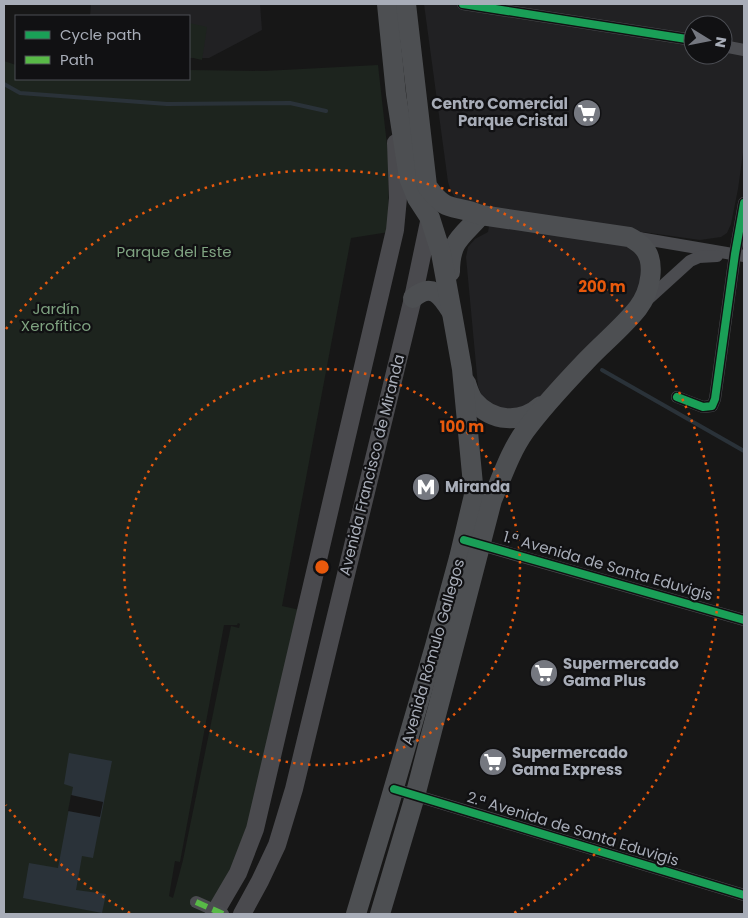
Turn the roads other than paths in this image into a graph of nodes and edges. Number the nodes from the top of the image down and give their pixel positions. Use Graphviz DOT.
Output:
graph roads {
  1 [pos="386,4"];
  2 [pos="406,4"];
  3 [pos="463,4"];
  4 [pos="683,38"];
  5 [pos="396,94"];
  6 [pos="427,186"];
  7 [pos="744,203"];
  8 [pos="481,215"];
  9 [pos="430,218"];
  10 [pos="628,237"];
  11 [pos="739,255"];
  12 [pos="413,298"];
  13 [pos="638,307"];
  14 [pos="452,313"];
  15 [pos="462,369"];
  16 [pos="560,390"];
  17 [pos="676,397"];
  18 [pos="473,542"];
  19 [pos="744,620"];
  20 [pos="394,789"];
  21 [pos="416,796"];
  22 [pos="744,895"];
  23 [pos="196,902"];
  24 [pos="214,914"];
  25 [pos="223,914"];
  26 [pos="242,914"];
  27 [pos="356,914"];
  28 [pos="380,914"];
  1 -- 5 [label="main road, Avenida Francisco de Miranda"];
  2 -- 6 [label="main road, Avenida Francisco de Miranda"];
  3 -- 4 [label="street"];
  5 -- 9 [label="main road, Avenida Rómulo Gallegos"];
  5 -- 24 [label="main road, Avenida Francisco de Miranda"];
  6 -- 8 [label="main road"];
  6 -- 9 [label="main road, Avenida Francisco de Miranda"];
  7 -- 11 [label="street"];
  8 -- 10 [label="main road"];
  8 -- 14 [label="main road"];
  9 -- 12 [label="main road, Avenida Francisco de Miranda"];
  9 -- 14 [label="main road, Avenida Rómulo Gallegos"];
  10 -- 11 [label="street"];
  10 -- 13 [label="main road, Avenida Rómulo Gallegos"];
  11 -- 13 [label="street"];
  11 -- 17 [label="street"];
  12 -- 14 [label="main road"];
  12 -- 26 [label="main road, Avenida Francisco de Miranda"];
  13 -- 16 [label="main road, Avenida Rómulo Gallegos"];
  14 -- 15 [label="main road, Avenida Rómulo Gallegos"];
  15 -- 16 [label="main road"];
  15 -- 18 [label="main road, Avenida Rómulo Gallegos"];
  16 -- 18 [label="main road, Avenida Rómulo Gallegos"];
  18 -- 19 [label="street, 1.ª Avenida de Santa Eduvigis"];
  18 -- 20 [label="main road, Avenida Rómulo Gallegos"];
  18 -- 21 [label="main road, Avenida Rómulo Gallegos"];
  20 -- 21 [label="street, 2.ª Avenida de Santa Eduvigis"];
  20 -- 27 [label="main road, Avenida Rómulo Gallegos"];
  21 -- 22 [label="street, 2.ª Avenida de Santa Eduvigis"];
  21 -- 28 [label="main road, Avenida Rómulo Gallegos"];
  23 -- 25 [label="street, bridge"];
}
